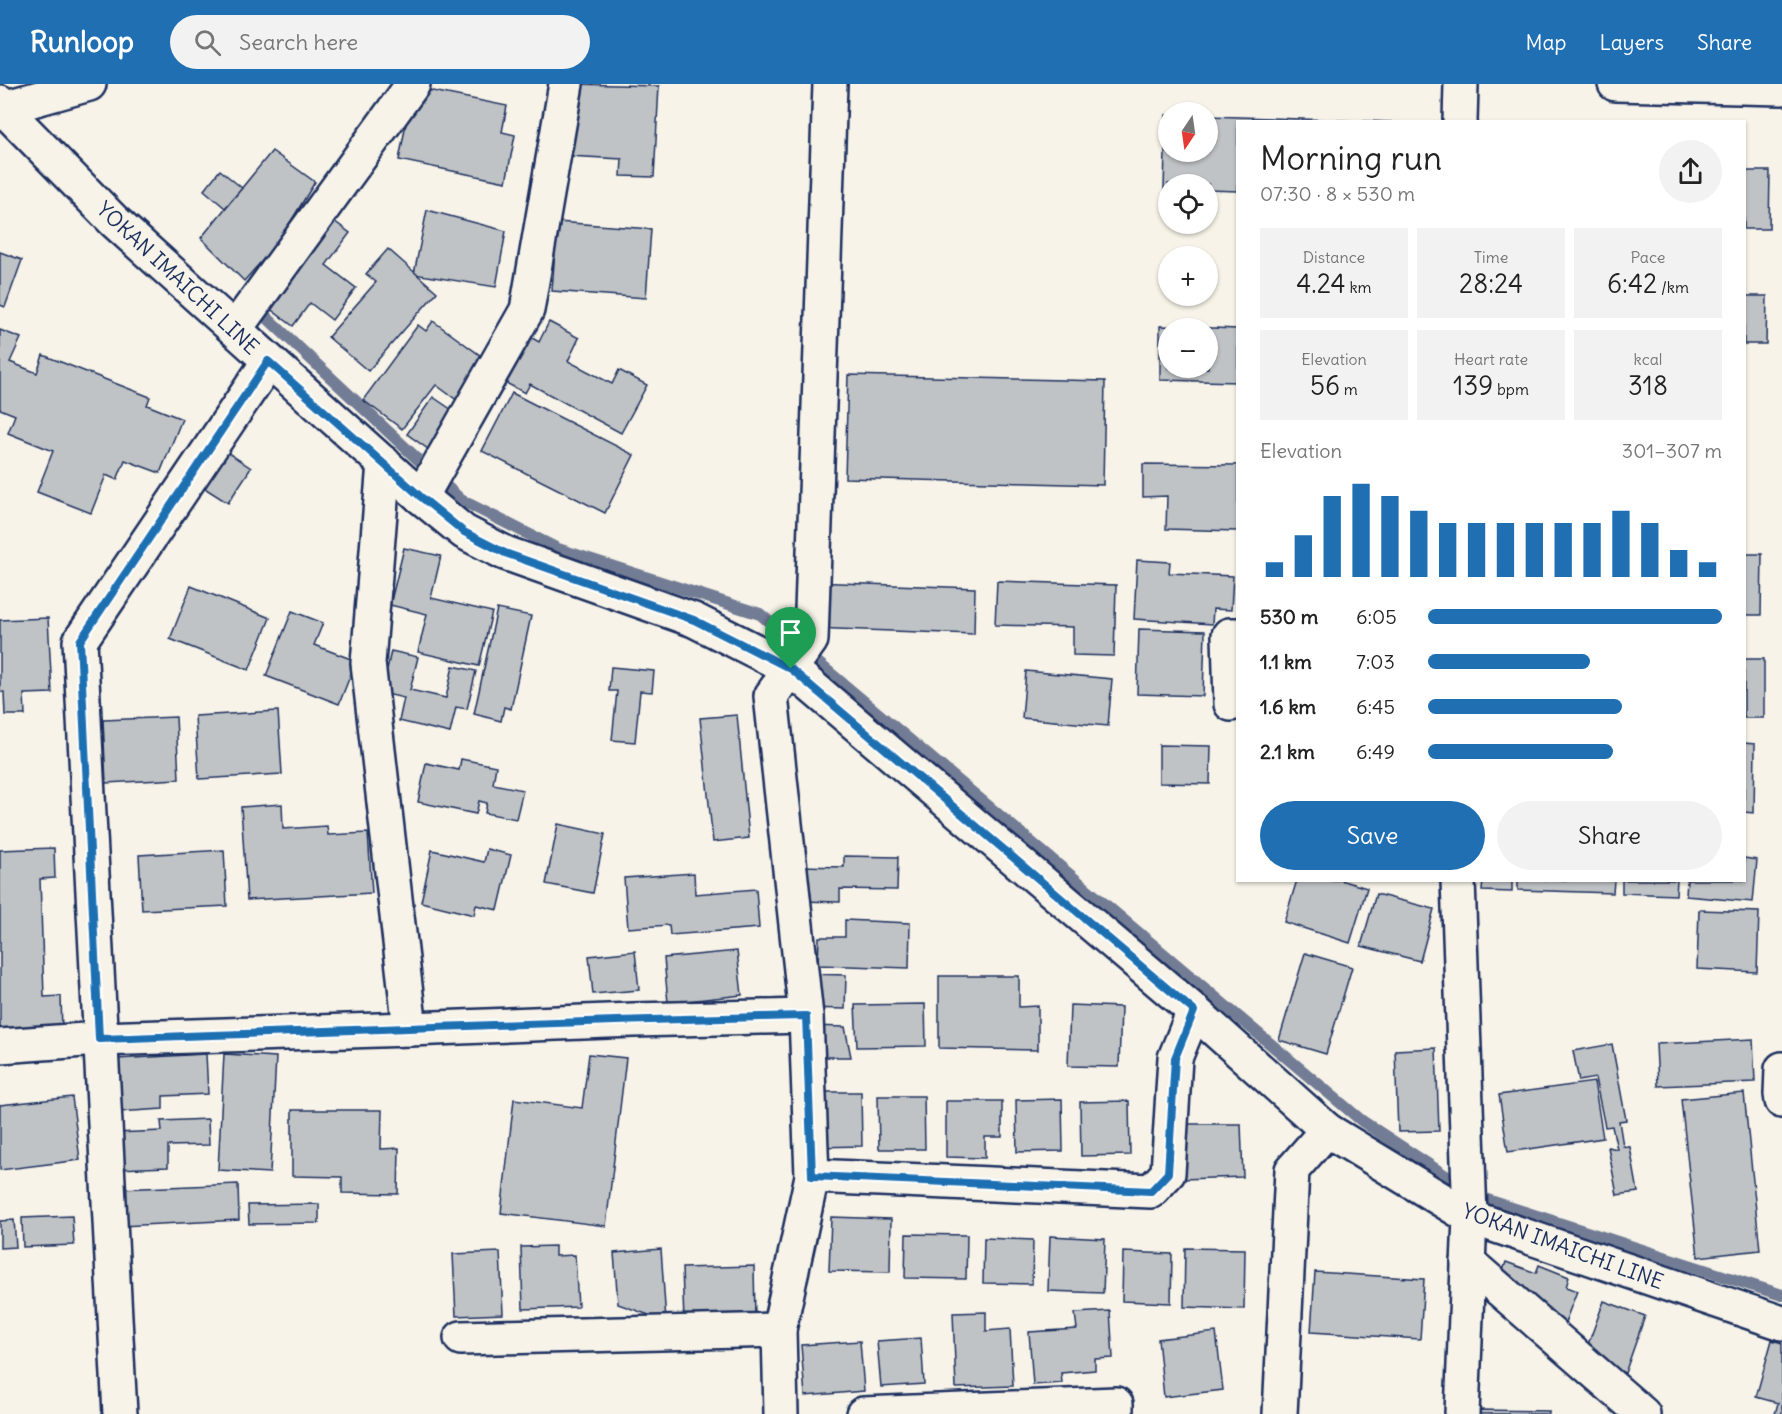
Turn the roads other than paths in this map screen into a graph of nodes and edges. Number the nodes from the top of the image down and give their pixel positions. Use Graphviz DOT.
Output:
graph roads {
  1 [pos="88,84"];
  2 [pos="413,84"];
  3 [pos="566,84"];
  4 [pos="830,84"];
  5 [pos="1461,84"];
  6 [pos="1615,84"];
  7 [pos="1782,88"];
  8 [pos="1,106"];
  9 [pos="1460,120"];
  10 [pos="235,329"];
  11 [pos="268,361"];
  12 [pos="384,463"];
  13 [pos="421,497"];
  14 [pos="1236,635"];
  15 [pos="791,669"];
  16 [pos="1231,704"];
  17 [pos="1458,882"];
  18 [pos="1194,1011"];
  19 [pos="806,1016"];
  20 [pos="410,1029"];
  21 [pos="99,1039"];
  22 [pos="0,1046"];
  23 [pos="1782,1069"];
  24 [pos="1782,1101"];
  25 [pos="1328,1130"];
  26 [pos="812,1176"];
  27 [pos="1470,1217"];
  28 [pos="1468,1262"];
  29 [pos="1782,1323"];
  30 [pos="779,1330"];
  31 [pos="461,1338"];
  32 [pos="120,1414"];
  33 [pos="781,1414"];
  34 [pos="863,1414"];
  35 [pos="1116,1414"];
  36 [pos="1280,1414"];
  37 [pos="1462,1414"];
  38 [pos="1643,1414"];
  1 -- 8 [label="main road"];
  2 -- 10 [label="main road"];
  3 -- 13 [label="main road"];
  4 -- 15 [label="main road"];
  5 -- 9 [label="main road"];
  6 -- 7 [label="main road"];
  8 -- 10 [label="main road, YOKAN IMAICHI LINE"];
  10 -- 11 [label="main road, YOKAN IMAICHI LINE"];
  11 -- 12 [label="main road, YOKAN IMAICHI LINE"];
  11 -- 21 [label="main road"];
  12 -- 13 [label="main road, YOKAN IMAICHI LINE"];
  12 -- 20 [label="main road"];
  13 -- 15 [label="main road, YOKAN IMAICHI LINE"];
  14 -- 16 [label="main road"];
  15 -- 18 [label="main road, YOKAN IMAICHI LINE"];
  15 -- 19 [label="main road"];
  17 -- 27 [label="main road"];
  18 -- 25 [label="main road, YOKAN IMAICHI LINE"];
  18 -- 26 [label="main road"];
  19 -- 20 [label="main road"];
  19 -- 26 [label="main road"];
  20 -- 21 [label="main road"];
  21 -- 22 [label="main road"];
  21 -- 32 [label="main road"];
  23 -- 24 [label="main road"];
  25 -- 27 [label="main road, YOKAN IMAICHI LINE"];
  25 -- 36 [label="main road"];
  26 -- 30 [label="main road"];
  27 -- 28 [label="main road"];
  27 -- 29 [label="main road, YOKAN IMAICHI LINE"];
  28 -- 37 [label="main road"];
  28 -- 38 [label="main road"];
  30 -- 31 [label="main road"];
  30 -- 33 [label="main road"];
  34 -- 35 [label="main road"];
}
